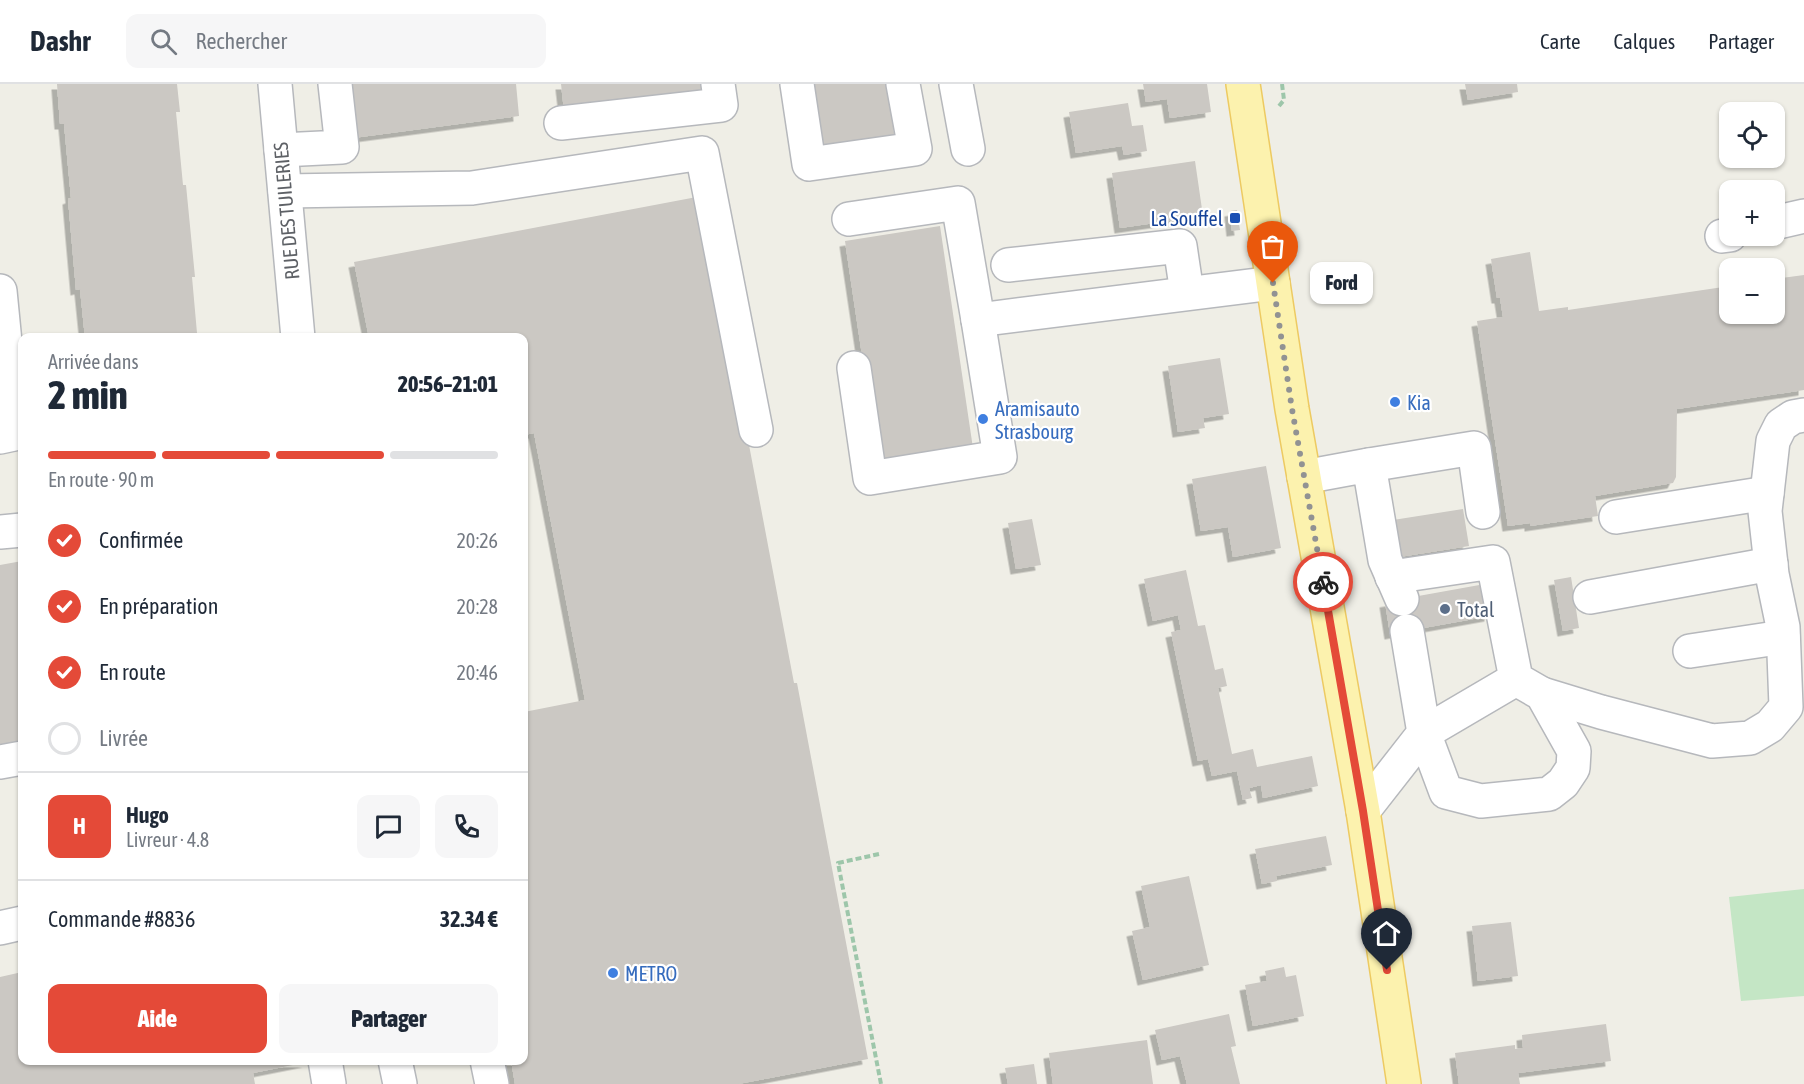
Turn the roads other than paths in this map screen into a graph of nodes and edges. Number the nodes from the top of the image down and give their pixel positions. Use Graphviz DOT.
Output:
graph roads {
  1 [pos="275,84"];
  2 [pos="335,84"];
  3 [pos="718,84"];
  4 [pos="797,84"];
  5 [pos="903,84"];
  6 [pos="956,84"];
  7 [pos="1243,84"];
  8 [pos="561,123"];
  9 [pos="968,149"];
  10 [pos="281,150"];
  11 [pos="285,191"];
  12 [pos="1804,216"];
  13 [pos="849,219"];
  14 [pos="1785,221"];
  15 [pos="1008,265"];
  16 [pos="1273,283"];
  17 [pos="0,291"];
  18 [pos="1187,293"];
  19 [pos="978,320"];
  20 [pos="298,333"];
  21 [pos="854,368"];
  22 [pos="1804,415"];
  23 [pos="756,430"];
  24 [pos="0,437"];
  25 [pos="1369,465"];
  26 [pos="1304,477"];
  27 [pos="1767,494"];
  28 [pos="1483,512"];
  29 [pos="1616,517"];
  30 [pos="18,530"];
  31 [pos="0,532"];
  32 [pos="1771,564"];
  33 [pos="1590,597"];
  34 [pos="1407,631"];
  35 [pos="1784,637"];
  36 [pos="1690,651"];
  37 [pos="1529,686"];
  38 [pos="1424,733"];
  39 [pos="18,759"];
  40 [pos="0,762"];
  41 [pos="1363,811"];
  42 [pos="18,924"];
  43 [pos="0,928"];
  44 [pos="326,1065"];
  45 [pos="396,1065"];
  46 [pos="488,1065"];
  47 [pos="329,1084"];
  48 [pos="400,1084"];
  49 [pos="492,1084"];
  50 [pos="1404,1084"];
  1 -- 10 [label="street, RUE DES TUILERIES"];
  2 -- 10 [label="street"];
  3 -- 8 [label="street"];
  4 -- 5 [label="street"];
  6 -- 9 [label="street"];
  7 -- 16 [label="main road"];
  10 -- 11 [label="street, RUE DES TUILERIES"];
  11 -- 20 [label="street, RUE DES TUILERIES"];
  11 -- 23 [label="street"];
  12 -- 14 [label="street"];
  13 -- 19 [label="street"];
  15 -- 18 [label="street"];
  16 -- 18 [label="street"];
  16 -- 26 [label="main road"];
  17 -- 24 [label="street"];
  18 -- 19 [label="street"];
  19 -- 21 [label="street"];
  22 -- 27 [label="street"];
  25 -- 26 [label="street"];
  25 -- 28 [label="street"];
  25 -- 37 [label="street"];
  26 -- 41 [label="main road"];
  27 -- 29 [label="street"];
  27 -- 32 [label="street"];
  30 -- 31 [label="street"];
  32 -- 33 [label="street"];
  32 -- 35 [label="street"];
  34 -- 38 [label="street"];
  35 -- 36 [label="street"];
  35 -- 37 [label="street"];
  37 -- 38 [label="street"];
  37 -- 38 [label="street"];
  38 -- 41 [label="street"];
  39 -- 40 [label="street"];
  41 -- 50 [label="main road"];
  42 -- 43 [label="street"];
  44 -- 47 [label="street"];
  45 -- 48 [label="street"];
  46 -- 49 [label="street"];
}
